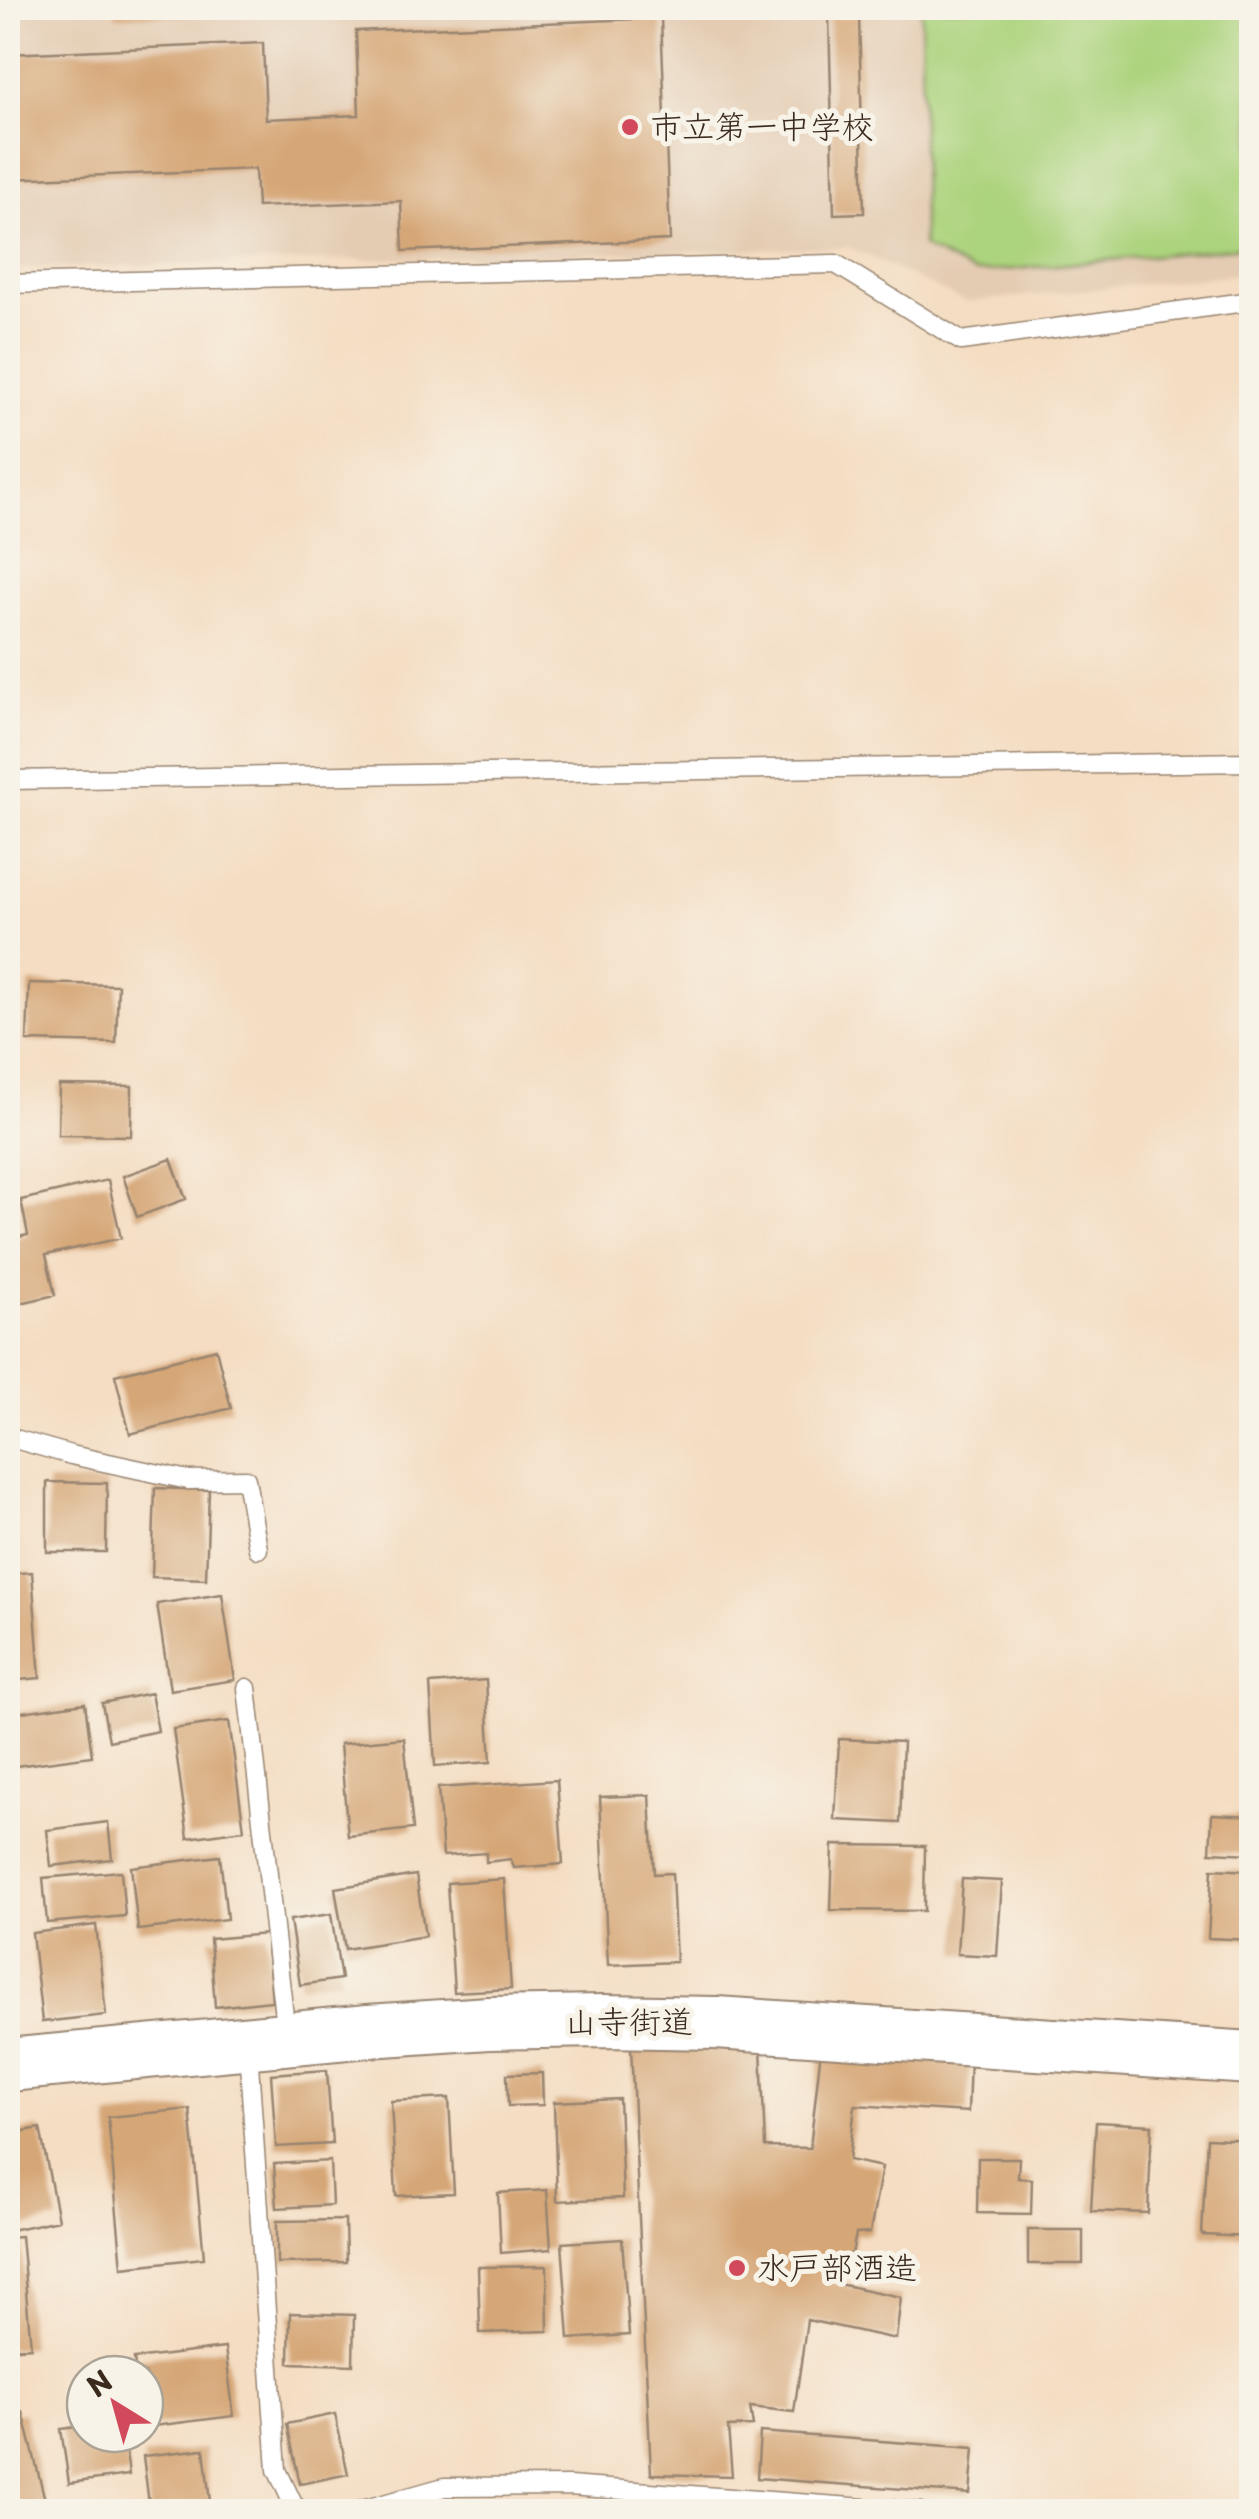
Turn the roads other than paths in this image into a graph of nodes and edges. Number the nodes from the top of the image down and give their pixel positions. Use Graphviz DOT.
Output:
graph roads {
  1 [pos="8,284"];
  2 [pos="1252,301"];
  3 [pos="1252,762"];
  4 [pos="8,780"];
  5 [pos="8,1437"];
  6 [pos="258,1549"];
  7 [pos="247,1688"];
  8 [pos="267,2041"];
  9 [pos="1252,2058"];
  10 [pos="8,2066"];
  11 [pos="306,2512"];
  12 [pos="355,2512"];
  13 [pos="920,2512"];
  1 -- 2 [label="lane"];
  3 -- 4 [label="lane"];
  5 -- 6 [label="lane"];
  7 -- 8 [label="lane"];
  8 -- 9 [label="main road, 山寺街道"];
  8 -- 10 [label="main road, 山寺街道"];
  8 -- 11 [label="lane"];
  12 -- 13 [label="lane"];
}
